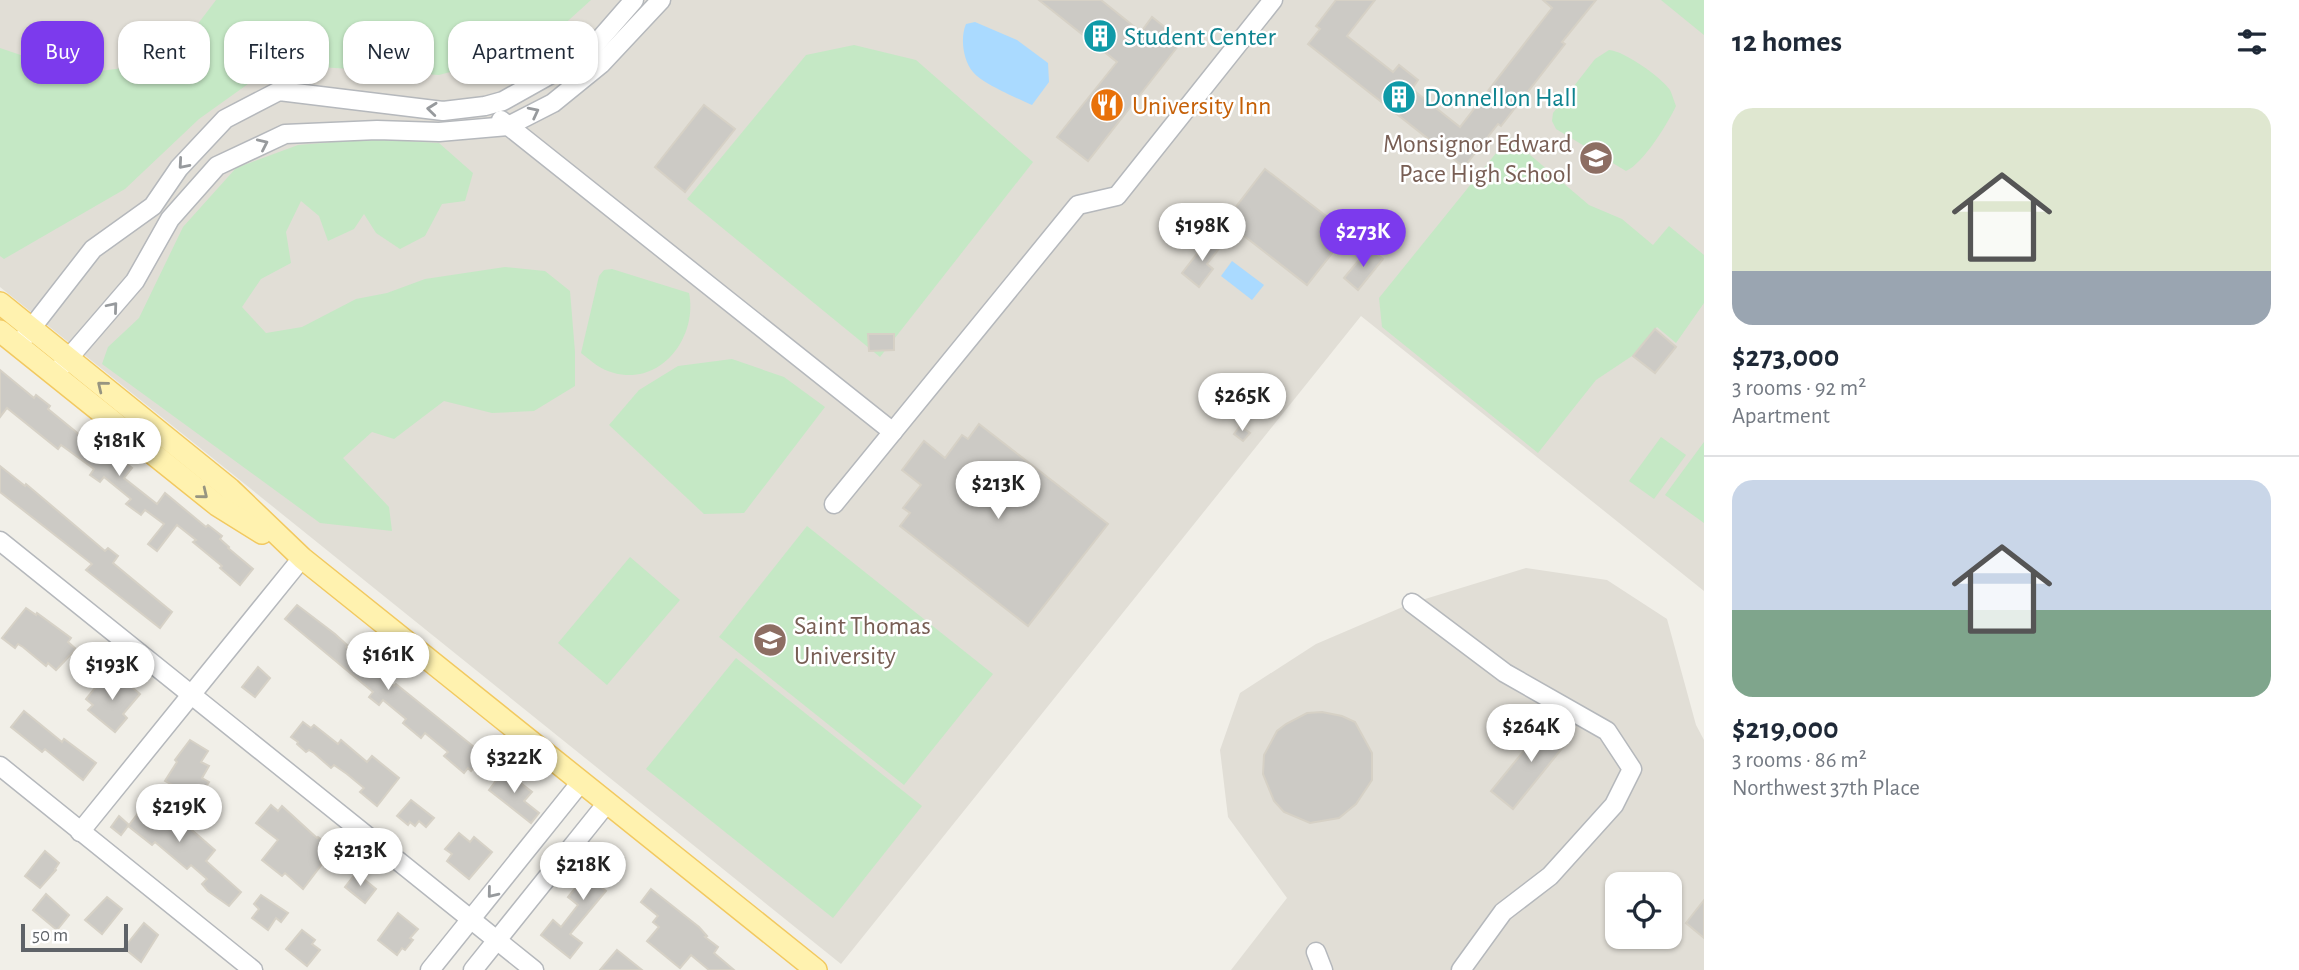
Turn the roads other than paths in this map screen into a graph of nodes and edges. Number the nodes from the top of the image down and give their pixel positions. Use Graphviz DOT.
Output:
graph roads {
  1 [pos="634,0"];
  2 [pos="662,0"];
  3 [pos="1273,0"];
  4 [pos="485,106"];
  5 [pos="508,126"];
  6 [pos="153,206"];
  7 [pos="170,219"];
  8 [pos="0,303"];
  9 [pos="0,331"];
  10 [pos="24,337"];
  11 [pos="61,367"];
  12 [pos="893,432"];
  13 [pos="834,504"];
  14 [pos="0,541"];
  15 [pos="302,558"];
  16 [pos="1412,603"];
  17 [pos="191,693"];
  18 [pos="0,766"];
  19 [pos="581,782"];
  20 [pos="607,803"];
  21 [pos="80,832"];
  22 [pos="470,920"];
  23 [pos="497,941"];
  24 [pos="1316,952"];
  25 [pos="253,970"];
  26 [pos="430,970"];
  27 [pos="473,970"];
  28 [pos="534,970"];
  29 [pos="816,970"];
  30 [pos="1323,970"];
  31 [pos="1461,970"];
  1 -- 4 [label="street"];
  5 -- 2 [label="street, one-way"];
  3 -- 12 [label="street"];
  4 -- 5 [label="street"];
  4 -- 6 [label="street, one-way"];
  7 -- 5 [label="street, one-way"];
  5 -- 12 [label="street"];
  6 -- 7 [label="street"];
  6 -- 10 [label="street"];
  11 -- 7 [label="street, one-way"];
  8 -- 10 [label="main road"];
  9 -- 10 [label="main road"];
  10 -- 11 [label="main road"];
  11 -- 15 [label="main road"];
  12 -- 13 [label="street"];
  14 -- 17 [label="street"];
  15 -- 17 [label="street"];
  15 -- 19 [label="main road"];
  16 -- 31 [label="street"];
  17 -- 21 [label="street"];
  17 -- 22 [label="street"];
  18 -- 21 [label="street"];
  19 -- 20 [label="main road"];
  19 -- 22 [label="street, one-way"];
  20 -- 23 [label="street"];
  20 -- 29 [label="main road"];
  21 -- 25 [label="street"];
  22 -- 23 [label="street"];
  22 -- 26 [label="street"];
  23 -- 27 [label="street"];
  23 -- 28 [label="street"];
  24 -- 30 [label="street"];
}
